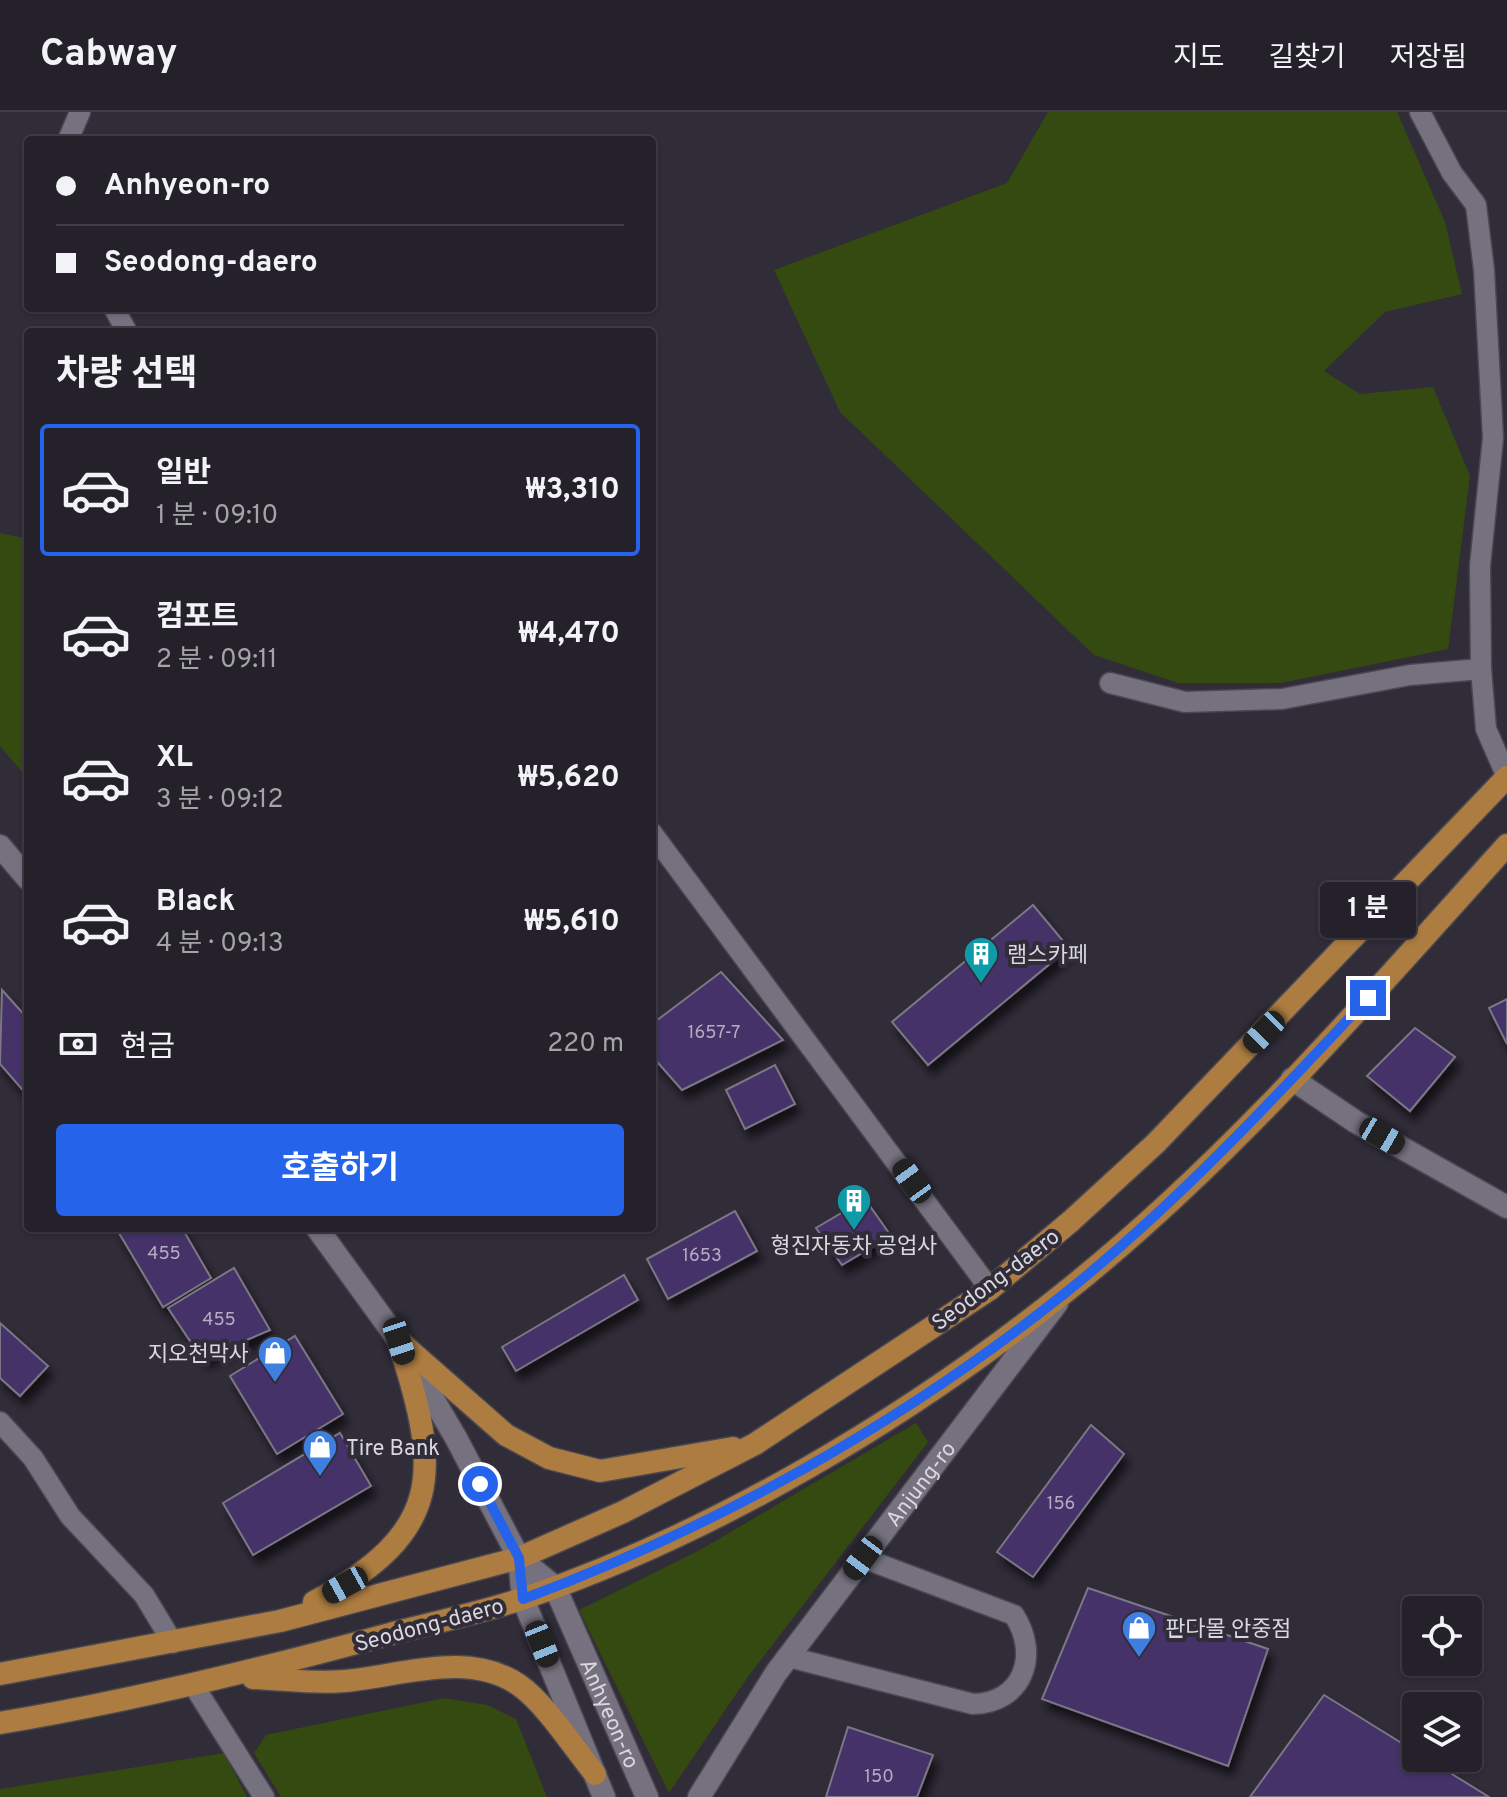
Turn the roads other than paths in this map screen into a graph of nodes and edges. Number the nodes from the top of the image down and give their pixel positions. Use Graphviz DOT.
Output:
graph roads {
  1 [pos="80,112"];
  2 [pos="1420,112"];
  3 [pos="70,136"];
  4 [pos="1481,669"];
  5 [pos="1110,683"];
  6 [pos="1507,777"];
  7 [pos="656,838"];
  8 [pos="1507,845"];
  9 [pos="0,846"];
  10 [pos="24,874"];
  11 [pos="1292,1079"];
  12 [pos="1507,1207"];
  13 [pos="320,1232"];
  14 [pos="990,1289"];
  15 [pos="1064,1294"];
  16 [pos="399,1341"];
  17 [pos="0,1422"];
  18 [pos="755,1444"];
  19 [pos="519,1558"];
  20 [pos="863,1558"];
  21 [pos="555,1587"];
  22 [pos="523,1599"];
  23 [pos="280,1621"];
  24 [pos="173,1643"];
  25 [pos="789,1657"];
  26 [pos="0,1674"];
  27 [pos="232,1677"];
  28 [pos="194,1686"];
  29 [pos="0,1723"];
  30 [pos="595,1774"];
  31 [pos="264,1797"];
  32 [pos="604,1797"];
  33 [pos="647,1797"];
  34 [pos="699,1797"];
  1 -- 3 [label="lane"];
  2 -- 4 [label="lane"];
  4 -- 5 [label="lane"];
  4 -- 6 [label="lane"];
  6 -- 14 [label="main road, Seodong-daero"];
  7 -- 14 [label="lane"];
  8 -- 11 [label="main road, Seodong-daero"];
  9 -- 10 [label="main road"];
  11 -- 12 [label="main road"];
  11 -- 15 [label="main road, Seodong-daero"];
  13 -- 16 [label="main road, Anhyeon-ro"];
  14 -- 18 [label="main road, Seodong-daero"];
  15 -- 20 [label="main road, Anjung-ro"];
  15 -- 21 [label="main road, Seodong-daero"];
  16 -- 18 [label="main road"];
  16 -- 19 [label="main road, Anhyeon-ro"];
  16 -- 23 [label="main road"];
  17 -- 24 [label="lane"];
  18 -- 19 [label="main road, Seodong-daero"];
  19 -- 21 [label="main road"];
  19 -- 22 [label="main road, Anhyeon-ro"];
  19 -- 23 [label="main road, Seodong-daero"];
  20 -- 25 [label="main road, Anjung-ro"];
  20 -- 25 [label="lane"];
  21 -- 22 [label="main road, Seodong-daero"];
  21 -- 33 [label="main road, Anhyeon-ro"];
  22 -- 27 [label="main road, Seodong-daero"];
  22 -- 30 [label="main road, Anhyeon-ro"];
  23 -- 24 [label="main road, Seodong-daero"];
  24 -- 26 [label="main road, Seodong-daero"];
  25 -- 34 [label="main road, Anjung-ro"];
  27 -- 28 [label="main road, Seodong-daero"];
  27 -- 30 [label="main road"];
  28 -- 29 [label="main road, Seodong-daero"];
  28 -- 31 [label="lane"];
  30 -- 32 [label="main road, Anhyeon-ro"];
}
